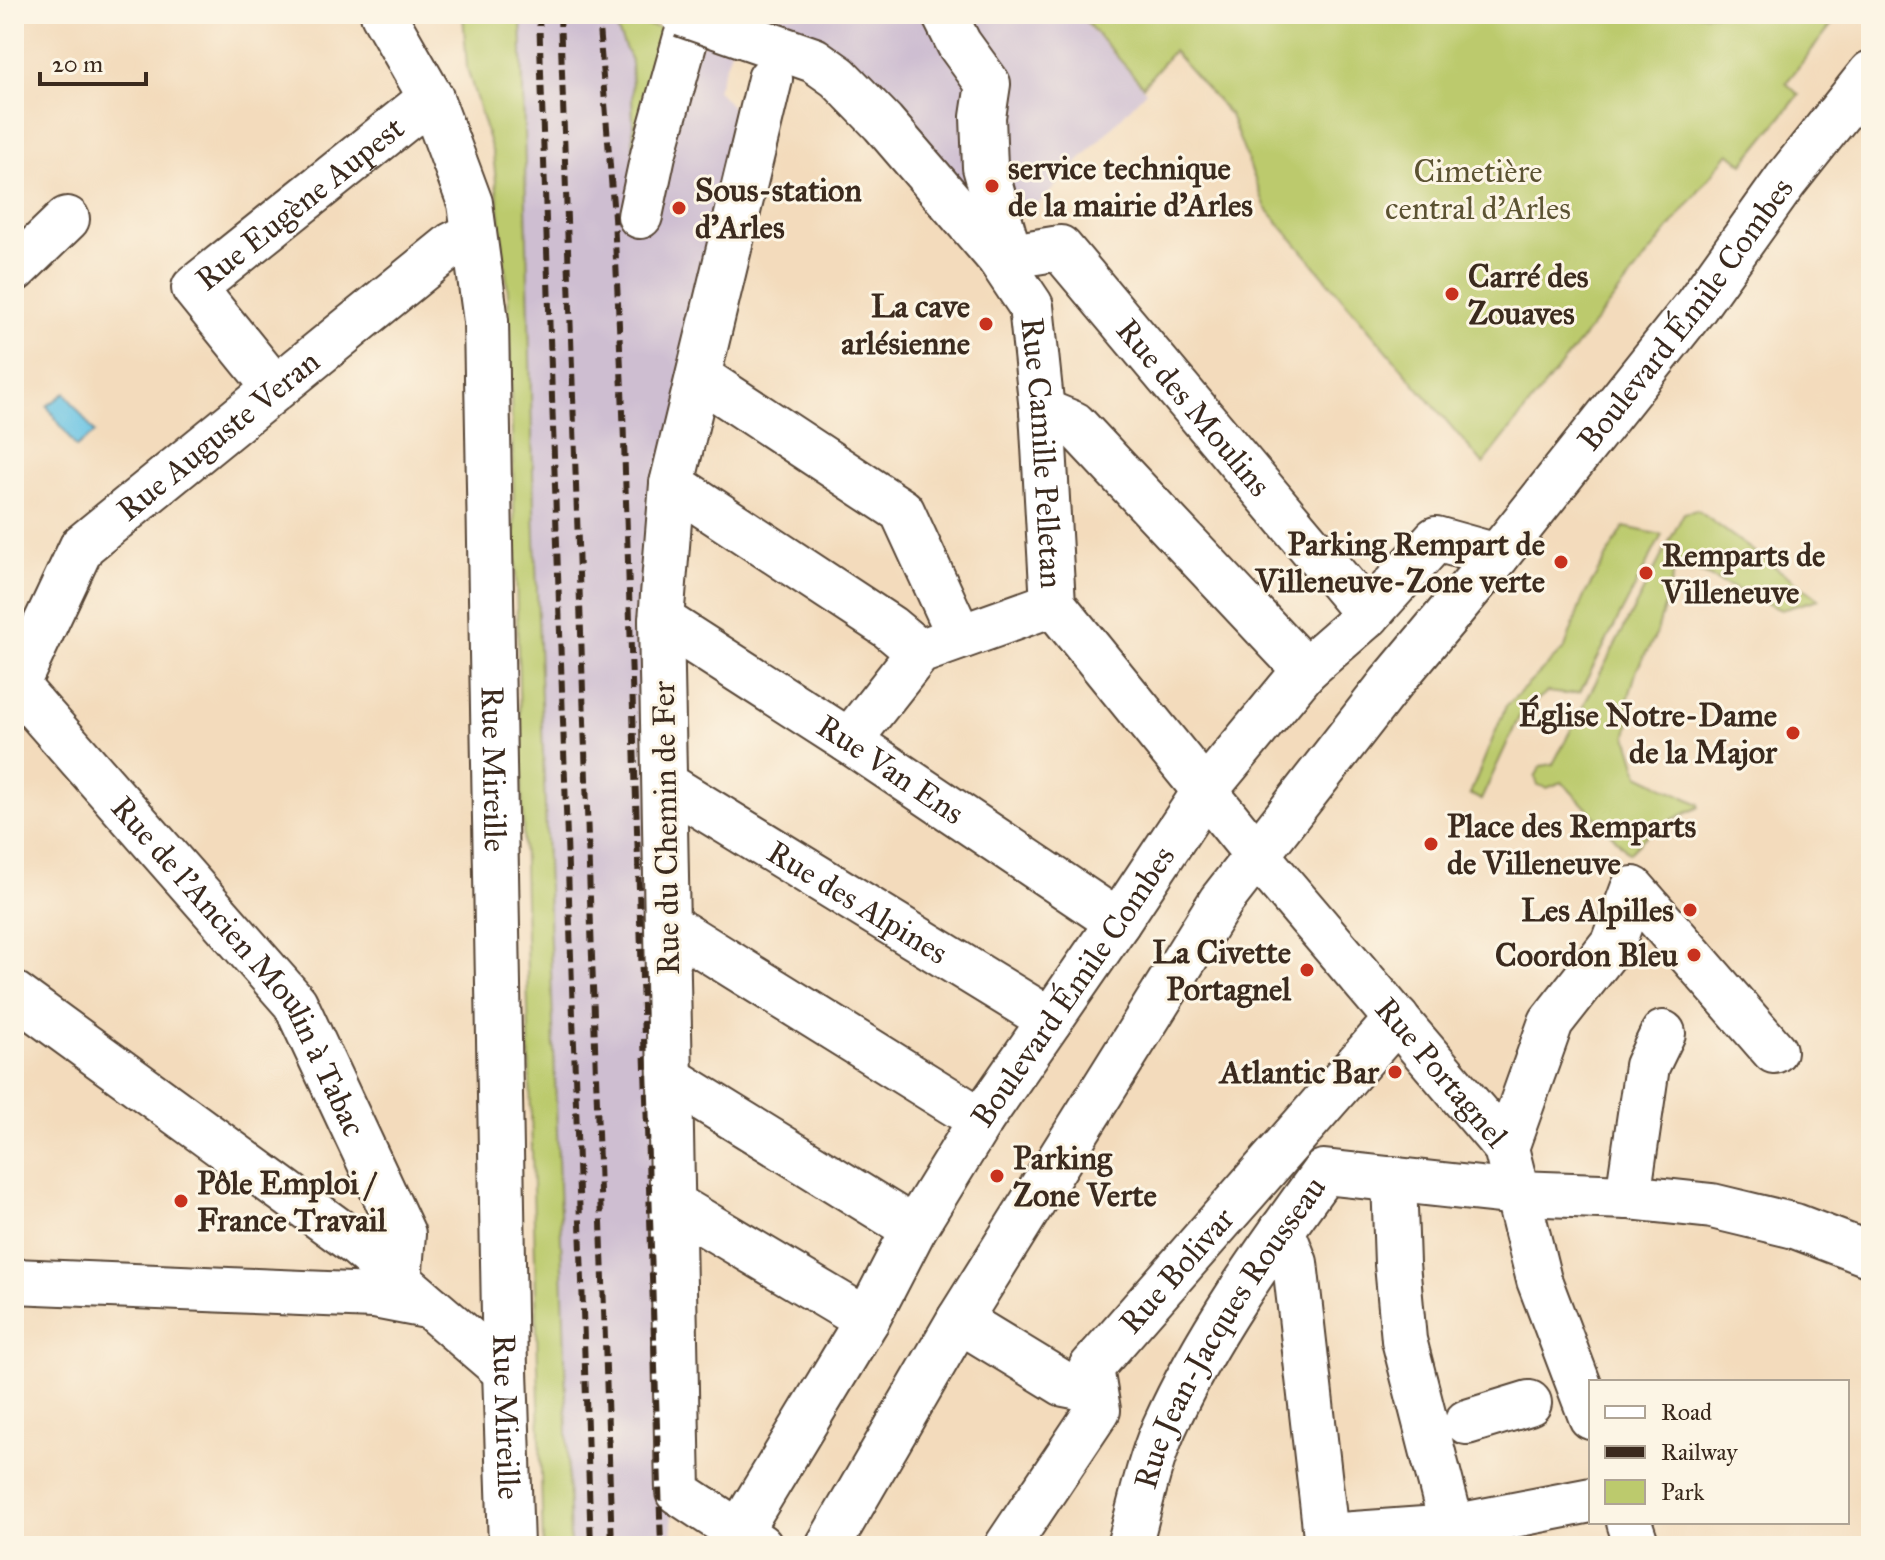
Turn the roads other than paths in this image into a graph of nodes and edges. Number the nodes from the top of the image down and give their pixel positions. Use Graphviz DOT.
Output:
graph roads {
  1 [pos="383,14"];
  2 [pos="944,14"];
  3 [pos="684,25"];
  4 [pos="1871,73"];
  5 [pos="770,79"];
  6 [pos="431,98"];
  7 [pos="640,216"];
  8 [pos="67,219"];
  9 [pos="474,234"];
  10 [pos="1004,257"];
  11 [pos="14,270"];
  12 [pos="699,377"];
  13 [pos="275,388"];
  14 [pos="1042,411"];
  15 [pos="672,484"];
  16 [pos="1497,556"];
  17 [pos="1053,604"];
  18 [pos="1368,615"];
  19 [pos="661,620"];
  20 [pos="960,637"];
  21 [pos="919,652"];
  22 [pos="1305,670"];
  23 [pos="15,684"];
  24 [pos="849,741"];
  25 [pos="665,784"];
  26 [pos="1205,791"];
  27 [pos="1256,854"];
  28 [pos="1118,922"];
  29 [pos="668,925"];
  30 [pos="14,994"];
  31 [pos="1397,1019"];
  32 [pos="1050,1020"];
  33 [pos="1663,1033"];
  34 [pos="1774,1051"];
  35 [pos="671,1079"];
  36 [pos="981,1120"];
  37 [pos="1506,1148"];
  38 [pos="1394,1179"];
  39 [pos="1517,1193"];
  40 [pos="1628,1197"];
  41 [pos="674,1205"];
  42 [pos="914,1229"];
  43 [pos="1282,1230"];
  44 [pos="1871,1255"];
  45 [pos="14,1281"];
  46 [pos="413,1294"];
  47 [pos="867,1320"];
  48 [pos="959,1320"];
  49 [pos="505,1371"];
  50 [pos="1094,1390"];
  51 [pos="1572,1400"];
  52 [pos="1467,1422"];
  53 [pos="1589,1500"];
  54 [pos="1630,1524"];
  55 [pos="1452,1527"];
  56 [pos="749,1539"];
  57 [pos="1325,1541"];
  58 [pos="511,1546"];
  59 [pos="828,1546"];
  60 [pos="1007,1546"];
  61 [pos="1129,1546"];
  62 [pos="1637,1546"];
  1 -- 6 [label="street, Rue Mireille"];
  2 -- 10 [label="street"];
  3 -- 7 [label="street"];
  3 -- 10 [label="street, Rue Camille Pelletan, bridge"];
  4 -- 16 [label="street, Boulevard Émile Combes"];
  5 -- 12 [label="street, Rue du Chemin de Fer"];
  6 -- 9 [label="street, Rue Mireille"];
  6 -- 13 [label="street, Rue Eugène Aupest"];
  8 -- 11 [label="street"];
  9 -- 13 [label="street, Rue Auguste Veran"];
  9 -- 49 [label="street, Rue Mireille"];
  10 -- 14 [label="street, Rue Camille Pelletan"];
  10 -- 18 [label="street, Rue des Moulins"];
  12 -- 15 [label="street, Rue du Chemin de Fer"];
  12 -- 20 [label="street"];
  13 -- 23 [label="street, Rue Auguste Veran"];
  14 -- 17 [label="street, Rue Camille Pelletan"];
  14 -- 22 [label="street"];
  15 -- 19 [label="street, Rue du Chemin de Fer"];
  15 -- 21 [label="street"];
  16 -- 18 [label="street, Boulevard Émile Combes"];
  16 -- 27 [label="street, Boulevard Émile Combes"];
  17 -- 20 [label="street"];
  17 -- 26 [label="street, Rue Camille Pelletan"];
  18 -- 22 [label="street, Boulevard Émile Combes"];
  19 -- 24 [label="street, Rue Van Ens"];
  19 -- 25 [label="street, Rue du Chemin de Fer"];
  20 -- 21 [label="street"];
  21 -- 24 [label="street"];
  22 -- 26 [label="street, Boulevard Émile Combes"];
  23 -- 46 [label="street, Rue de l'Ancien Moulin à Tabac"];
  24 -- 28 [label="street, Rue Van Ens"];
  25 -- 29 [label="street, Rue du Chemin de Fer"];
  25 -- 32 [label="street, Rue des Alpines"];
  26 -- 27 [label="street, Rue Camille Pelletan"];
  26 -- 28 [label="street, Boulevard Émile Combes"];
  27 -- 31 [label="street, Rue Portagnel"];
  27 -- 48 [label="street, Boulevard Émile Combes"];
  28 -- 32 [label="street, Boulevard Émile Combes"];
  29 -- 35 [label="street, Rue du Chemin de Fer"];
  29 -- 36 [label="street"];
  30 -- 46 [label="street"];
  31 -- 37 [label="street, Rue Portagnel"];
  31 -- 50 [label="street, Rue Bolivar"];
  32 -- 36 [label="street, Boulevard Émile Combes"];
  33 -- 40 [label="street"];
  34 -- 37 [label="street"];
  35 -- 41 [label="street, Rue du Chemin de Fer"];
  35 -- 42 [label="street"];
  36 -- 42 [label="street, Boulevard Émile Combes"];
  37 -- 39 [label="street, Rue Portagnel"];
  38 -- 39 [label="street, Rue Jean-Jacques Rousseau"];
  38 -- 43 [label="street, Rue Jean-Jacques Rousseau"];
  38 -- 55 [label="street"];
  39 -- 40 [label="street, Rue Jean-Jacques Rousseau"];
  39 -- 51 [label="street, Rue Portagnel"];
  40 -- 44 [label="street, Rue Jean-Jacques Rousseau"];
  41 -- 47 [label="street"];
  41 -- 56 [label="street, Rue du Chemin de Fer"];
  42 -- 47 [label="street, Boulevard Émile Combes"];
  43 -- 57 [label="street"];
  43 -- 61 [label="street, Rue Jean-Jacques Rousseau"];
  45 -- 46 [label="street"];
  46 -- 49 [label="street"];
  47 -- 56 [label="street, Boulevard Émile Combes"];
  48 -- 50 [label="street"];
  48 -- 59 [label="street, Boulevard Émile Combes"];
  49 -- 58 [label="street, Rue Mireille"];
  50 -- 60 [label="street, Rue Bolivar"];
  51 -- 52 [label="street"];
  53 -- 55 [label="street"];
  54 -- 62 [label="street"];
  55 -- 57 [label="street"];
}
